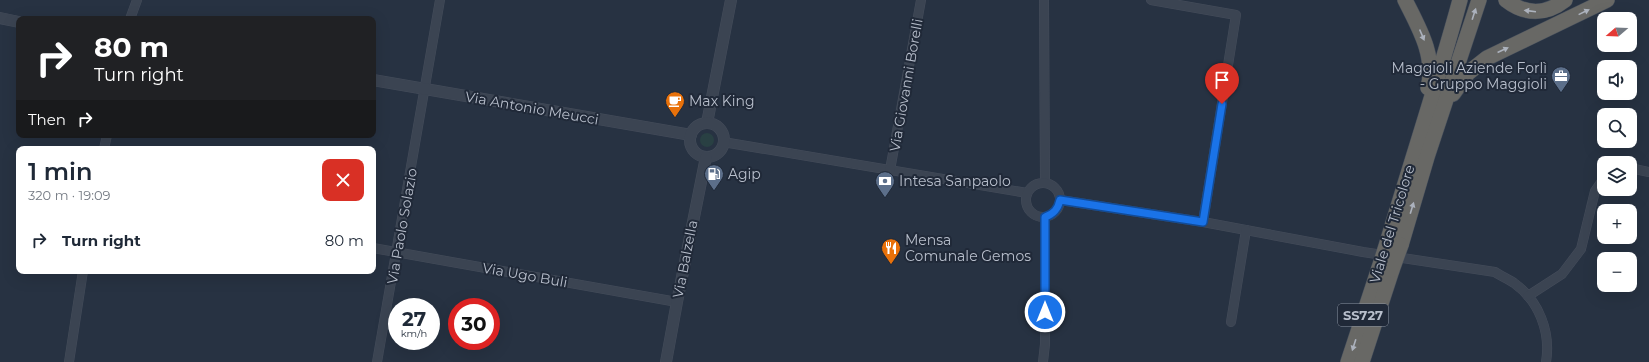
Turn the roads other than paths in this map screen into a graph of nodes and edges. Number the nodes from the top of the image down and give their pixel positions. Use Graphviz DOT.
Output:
graph roads {
  1 [pos="137,0"];
  2 [pos="440,0"];
  3 [pos="731,0"];
  4 [pos="921,0"];
  5 [pos="1044,0"];
  6 [pos="1152,0"];
  7 [pos="1405,0"];
  8 [pos="1460,0"];
  9 [pos="1479,0"];
  10 [pos="1506,0"];
  11 [pos="1608,0"];
  12 [pos="1560,3"];
  13 [pos="131,16"];
  14 [pos="0,18"];
  15 [pos="16,21"];
  16 [pos="376,81"];
  17 [pos="425,90"];
  18 [pos="708,123"];
  19 [pos="691,135"];
  20 [pos="724,142"];
  21 [pos="1420,156"];
  22 [pos="706,157"];
  23 [pos="1637,169"];
  24 [pos="890,170"];
  25 [pos="1649,172"];
  26 [pos="1045,183"];
  27 [pos="1597,189"];
  28 [pos="1027,193"];
  29 [pos="1060,200"];
  30 [pos="1045,217"];
  31 [pos="1203,222"];
  32 [pos="1246,230"];
  33 [pos="376,248"];
  34 [pos="397,252"];
  35 [pos="1386,269"];
  36 [pos="83,274"];
  37 [pos="1528,296"];
  38 [pos="676,302"];
  39 [pos="1231,322"];
  40 [pos="68,362"];
  41 [pos="377,362"];
  42 [pos="666,362"];
  43 [pos="1043,362"];
  44 [pos="1348,362"];
  45 [pos="1362,362"];
  46 [pos="1546,362"];
  1 -- 13 [label="street"];
  2 -- 17 [label="street, Via Paolo Solazio"];
  3 -- 18 [label="street"];
  4 -- 24 [label="street, Via Giovanni Borelli"];
  5 -- 26 [label="street"];
  6 -- 31 [label="street"];
  7 -- 21 [label="highway, one-way"];
  8 -- 21 [label="highway"];
  21 -- 9 [label="highway, one-way"];
  12 -- 10 [label="highway, one-way"];
  21 -- 11 [label="highway, one-way"];
  14 -- 15 [label="street"];
  16 -- 17 [label="street, Via Antonio Meucci"];
  17 -- 19 [label="street, Via Antonio Meucci"];
  17 -- 34 [label="street, Via Paolo Solazio"];
  18 -- 19 [label="street"];
  18 -- 20 [label="street"];
  19 -- 22 [label="street"];
  20 -- 22 [label="street"];
  20 -- 24 [label="street"];
  21 -- 35 [label="highway, Viale del Tricolore / SS727, bridge"];
  22 -- 38 [label="street, Via Balzella"];
  23 -- 25 [label="street"];
  24 -- 28 [label="street"];
  26 -- 28 [label="street"];
  26 -- 29 [label="street"];
  27 -- 37 [label="street"];
  28 -- 30 [label="street"];
  29 -- 30 [label="street"];
  29 -- 31 [label="street"];
  30 -- 43 [label="street"];
  31 -- 32 [label="street"];
  32 -- 37 [label="street"];
  32 -- 39 [label="street"];
  33 -- 34 [label="street, Via Ugo Buli"];
  34 -- 38 [label="street, Via Ugo Buli"];
  34 -- 41 [label="street, Via Paolo Solazio"];
  35 -- 44 [label="highway, Viale del Tricolore / SS727, one-way"];
  35 -- 45 [label="highway, Viale del Tricolore / SS727"];
  36 -- 40 [label="street"];
  37 -- 46 [label="street"];
  38 -- 42 [label="street, Via Balzella"];
}
